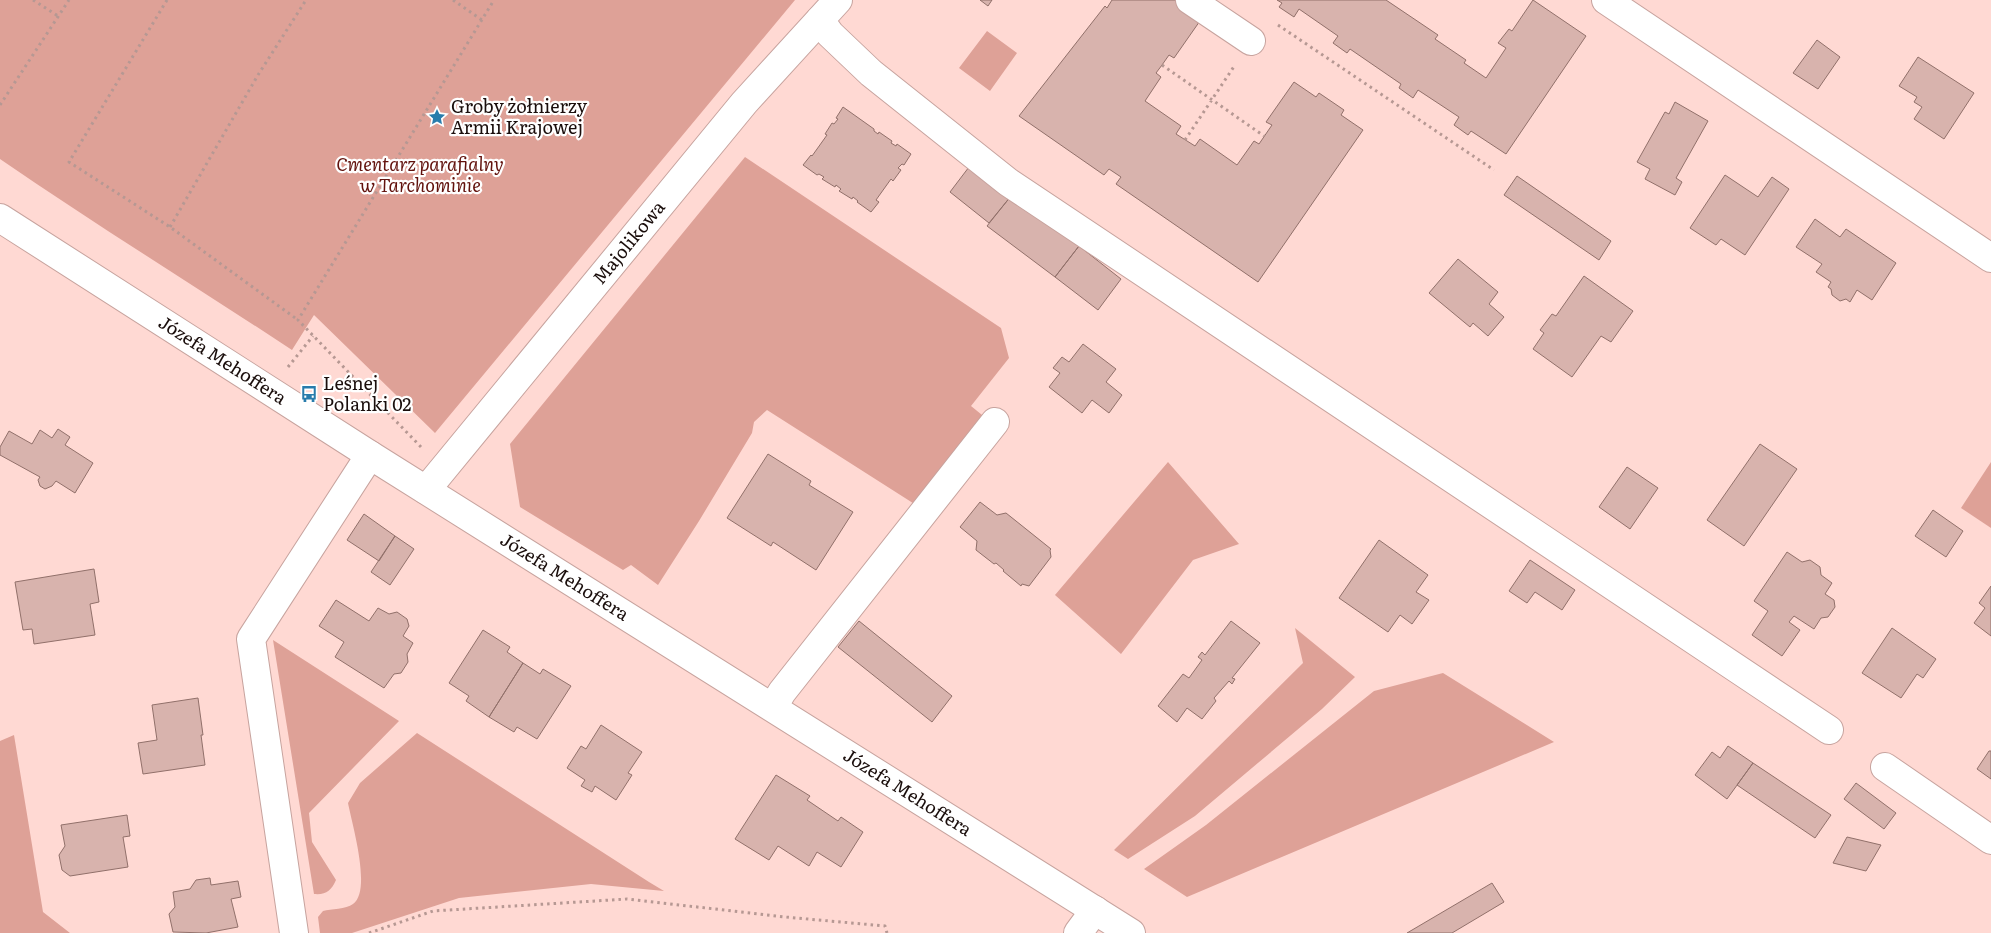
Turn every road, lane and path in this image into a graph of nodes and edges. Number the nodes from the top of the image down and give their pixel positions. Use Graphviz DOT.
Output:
graph roads {
  1 [pos="33,0"];
  2 [pos="69,0"];
  3 [pos="166,0"];
  4 [pos="306,0"];
  5 [pos="453,0"];
  6 [pos="494,0"];
  7 [pos="838,0"];
  8 [pos="1190,0"];
  9 [pos="1606,0"];
  10 [pos="58,16"];
  11 [pos="482,20"];
  12 [pos="820,20"];
  13 [pos="1272,22"];
  14 [pos="1251,41"];
  15 [pos="1162,65"];
  16 [pos="1212,101"];
  17 [pos="0,105"];
  18 [pos="1264,136"];
  19 [pos="1186,140"];
  20 [pos="1494,170"];
  21 [pos="0,218"];
  22 [pos="170,227"];
  23 [pos="1991,258"];
  24 [pos="298,320"];
  25 [pos="313,336"];
  26 [pos="286,369"];
  27 [pos="995,422"];
  28 [pos="420,446"];
  29 [pos="370,455"];
  30 [pos="426,490"];
  31 [pos="773,708"];
  32 [pos="1830,730"];
  33 [pos="1886,767"];
  34 [pos="1991,840"];
  35 [pos="1095,910"];
  36 [pos="294,933"];
  37 [pos="369,933"];
  38 [pos="887,933"];
  39 [pos="1078,933"];
  40 [pos="1131,933"];
  1 -- 10 [label="path"];
  2 -- 10 [label="path"];
  3 -- 22 [label="path"];
  4 -- 22 [label="path"];
  5 -- 11 [label="path"];
  6 -- 11 [label="path"];
  7 -- 12 [label="street, Majolikowa"];
  8 -- 14 [label="street"];
  9 -- 23 [label="street"];
  10 -- 17 [label="path"];
  11 -- 24 [label="path"];
  12 -- 30 [label="street, Majolikowa"];
  12 -- 32 [label="street"];
  13 -- 20 [label="path"];
  14 -- 16 [label="path"];
  15 -- 16 [label="path"];
  16 -- 18 [label="path"];
  16 -- 19 [label="path"];
  21 -- 29 [label="street, Józefa Mehoffera"];
  22 -- 24 [label="path"];
  24 -- 25 [label="path"];
  25 -- 26 [label="path"];
  25 -- 28 [label="path"];
  27 -- 31 [label="street"];
  29 -- 30 [label="street, Józefa Mehoffera"];
  29 -- 36 [label="street"];
  30 -- 31 [label="street, Józefa Mehoffera"];
  31 -- 35 [label="street, Józefa Mehoffera"];
  33 -- 34 [label="street"];
  35 -- 39 [label="street"];
  35 -- 40 [label="street, Józefa Mehoffera"];
  37 -- 38 [label="path"];
}
